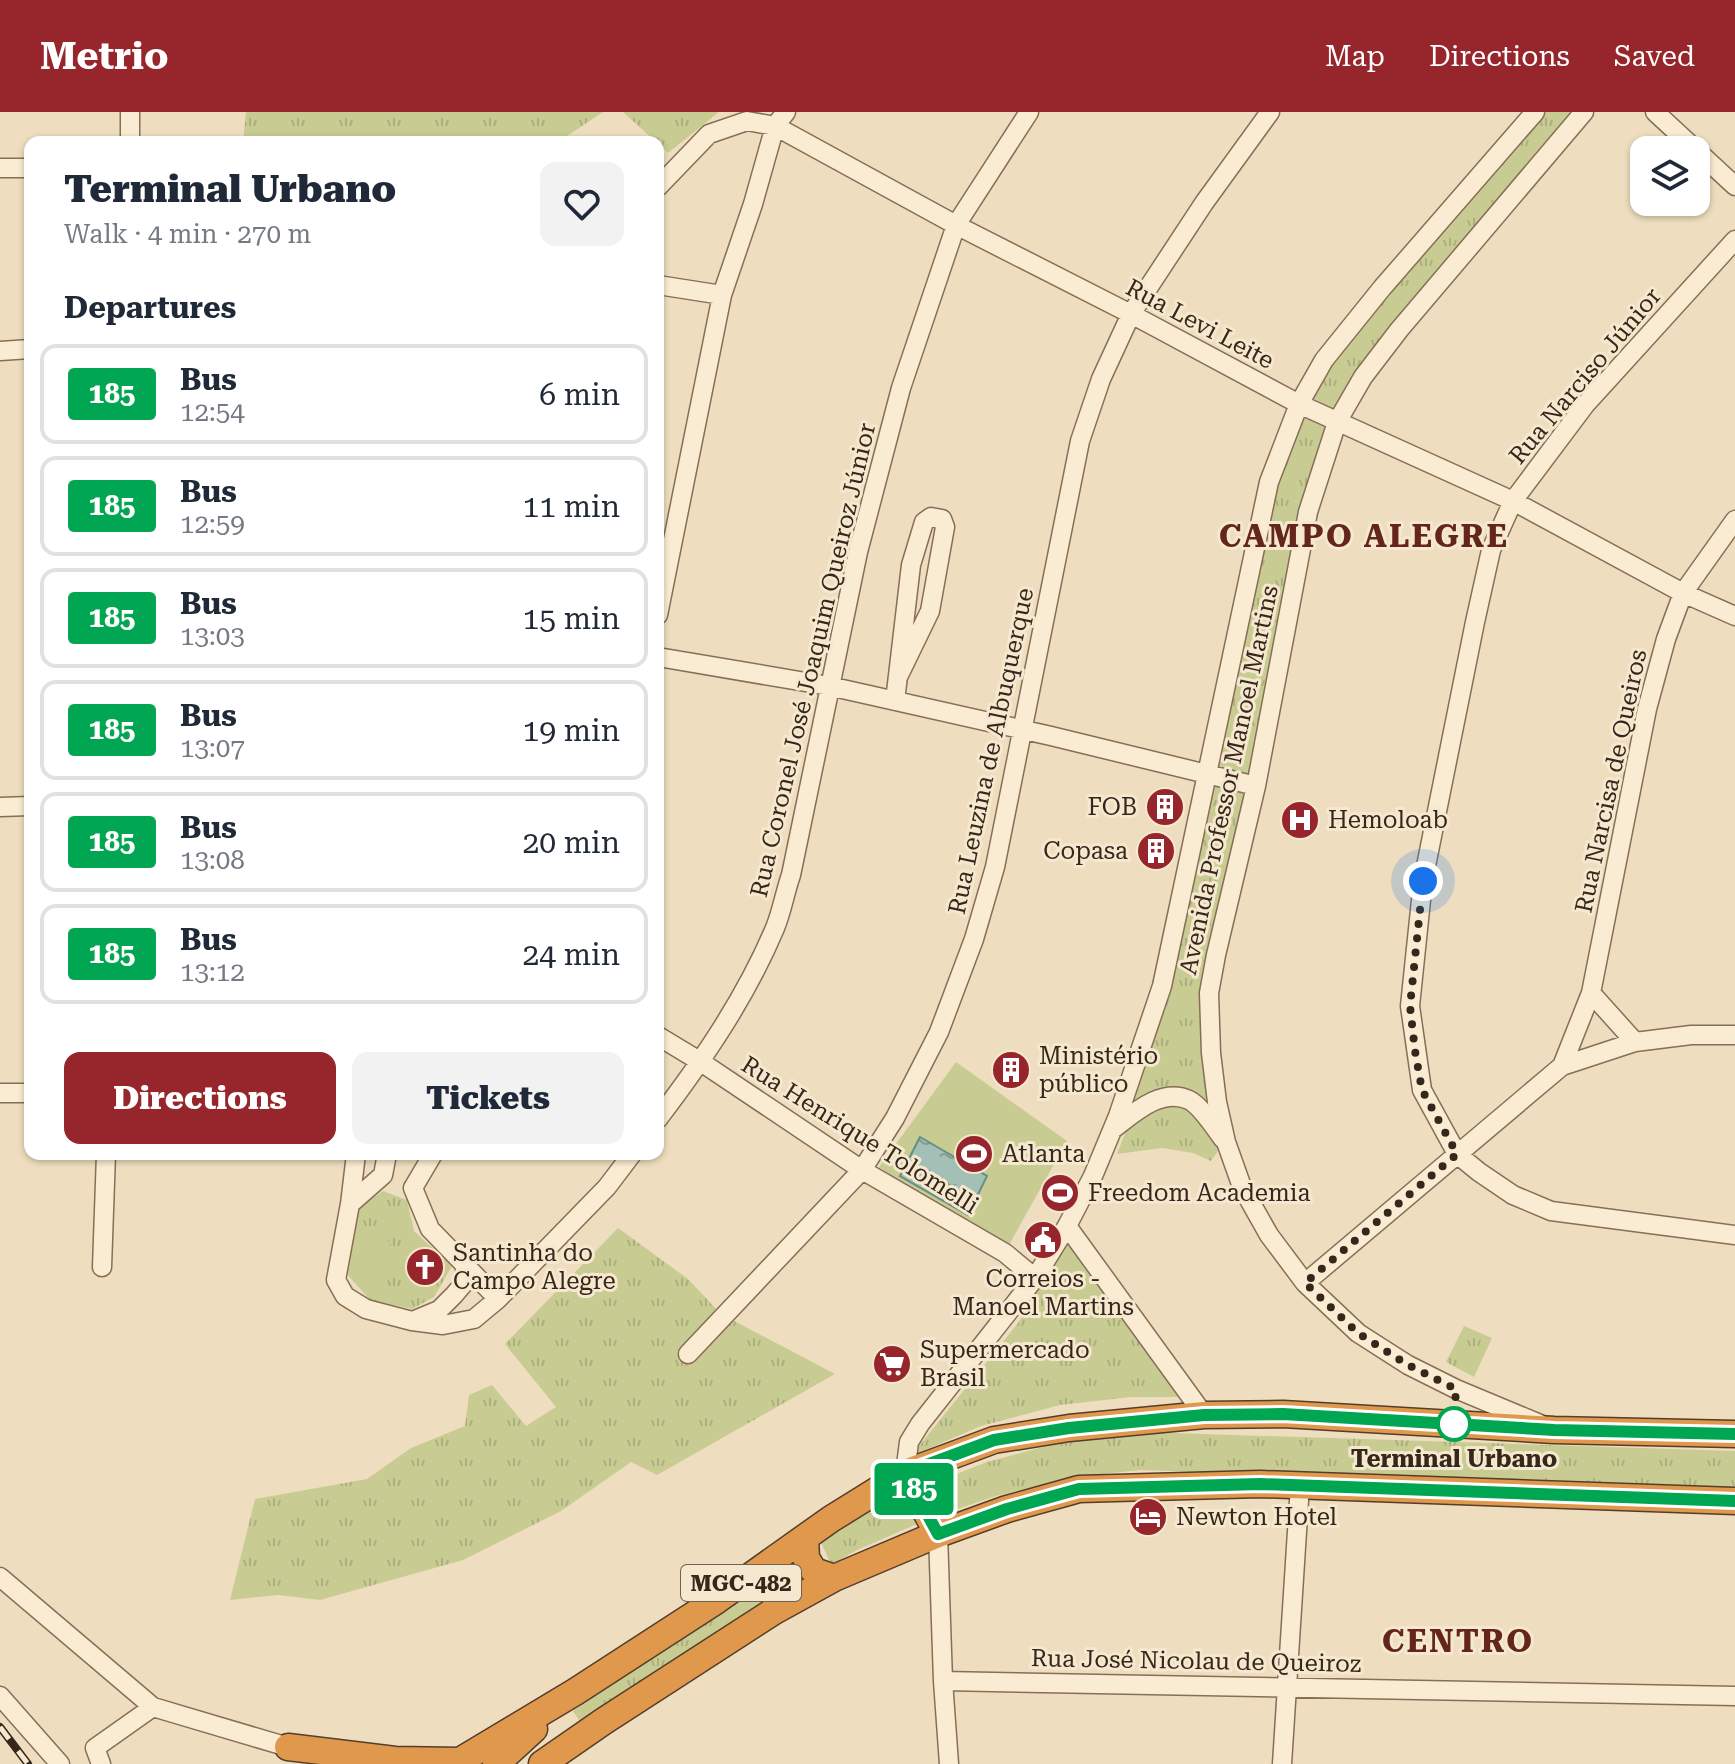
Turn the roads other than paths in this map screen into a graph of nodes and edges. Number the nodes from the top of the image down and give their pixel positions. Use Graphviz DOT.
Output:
graph roads {
  1 [pos="130,112"];
  2 [pos="1029,112"];
  3 [pos="1270,112"];
  4 [pos="1535,112"];
  5 [pos="1584,112"];
  6 [pos="1655,112"];
  7 [pos="781,119"];
  8 [pos="130,136"];
  9 [pos="0,168"];
  10 [pos="24,168"];
  11 [pos="664,181"];
  12 [pos="1735,186"];
  13 [pos="956,225"];
  14 [pos="1735,240"];
  15 [pos="664,286"];
  16 [pos="722,295"];
  17 [pos="1131,314"];
  18 [pos="24,349"];
  19 [pos="0,351"];
  20 [pos="1299,404"];
  21 [pos="1337,422"];
  22 [pos="1513,501"];
  23 [pos="1735,520"];
  24 [pos="664,585"];
  25 [pos="1683,593"];
  26 [pos="1735,616"];
  27 [pos="664,658"];
  28 [pos="898,677"];
  29 [pos="829,686"];
  30 [pos="895,701"];
  31 [pos="1021,730"];
  32 [pos="1208,774"];
  33 [pos="1256,786"];
  34 [pos="24,806"];
  35 [pos="0,807"];
  36 [pos="1591,993"];
  37 [pos="1735,1035"];
  38 [pos="664,1040"];
  39 [pos="1635,1042"];
  40 [pos="701,1062"];
  41 [pos="1562,1066"];
  42 [pos="0,1093"];
  43 [pos="24,1093"];
  44 [pos="664,1111"];
  45 [pos="1113,1129"];
  46 [pos="1226,1142"];
  47 [pos="1457,1154"];
  48 [pos="106,1160"];
  49 [pos="355,1160"];
  50 [pos="386,1160"];
  51 [pos="429,1160"];
  52 [pos="627,1160"];
  53 [pos="862,1170"];
  54 [pos="383,1175"];
  55 [pos="413,1188"];
  56 [pos="350,1204"];
  57 [pos="1067,1226"];
  58 [pos="1735,1235"];
  59 [pos="102,1267"];
  60 [pos="465,1267"];
  61 [pos="1035,1278"];
  62 [pos="1305,1283"];
  63 [pos="498,1299"];
  64 [pos="412,1321"];
  65 [pos="688,1354"];
  66 [pos="1204,1415"];
  67 [pos="1554,1430"];
  68 [pos="1735,1434"];
  69 [pos="905,1473"];
  70 [pos="1300,1485"];
  71 [pos="1735,1501"];
  72 [pos="938,1534"];
  73 [pos="805,1538"];
  74 [pos="750,1576"];
  75 [pos="0,1577"];
  76 [pos="834,1578"];
  77 [pos="774,1611"];
  78 [pos="943,1681"];
  79 [pos="1286,1687"];
  80 [pos="575,1692"];
  81 [pos="0,1696"];
  82 [pos="1735,1696"];
  83 [pos="153,1707"];
  84 [pos="604,1721"];
  85 [pos="288,1747"];
  86 [pos="60,1764"];
  87 [pos="101,1764"];
  88 [pos="365,1764"];
  89 [pos="496,1764"];
  90 [pos="519,1764"];
  91 [pos="542,1764"];
  92 [pos="949,1764"];
  93 [pos="1282,1764"];
  1 -- 8 [label="street"];
  2 -- 13 [label="street, Rua Coronel José Joaquim Queiroz Júnior"];
  3 -- 17 [label="street, Rua Leuzina de Albuquerque"];
  4 -- 20 [label="street, Avenida Professor Manoel Martins"];
  5 -- 21 [label="street, Avenida Professor Manoel Martins"];
  6 -- 12 [label="street"];
  7 -- 11 [label="street, Rua Levi Leite"];
  7 -- 13 [label="street, Rua Levi Leite"];
  7 -- 16 [label="street"];
  9 -- 10 [label="street"];
  13 -- 17 [label="street, Rua Levi Leite"];
  13 -- 29 [label="street, Rua Coronel José Joaquim Queiroz Júnior"];
  14 -- 22 [label="street, Rua Narciso Júnior"];
  15 -- 16 [label="street"];
  16 -- 24 [label="street"];
  17 -- 20 [label="street, Rua Levi Leite"];
  17 -- 31 [label="street, Rua Leuzina de Albuquerque"];
  18 -- 19 [label="street"];
  20 -- 21 [label="street, Rua Levi Leite"];
  20 -- 32 [label="street, Avenida Professor Manoel Martins"];
  21 -- 22 [label="street, Rua Levi Leite"];
  21 -- 33 [label="street, Avenida Professor Manoel Martins"];
  22 -- 25 [label="street, Rua Levi Leite"];
  22 -- 47 [label="street, Rua Narciso Júnior"];
  23 -- 25 [label="street, Rua Narcisa de Queiros"];
  25 -- 26 [label="street, Rua Levi Leite"];
  25 -- 36 [label="street, Rua Narcisa de Queiros"];
  27 -- 29 [label="street"];
  28 -- 28 [label="street"];
  28 -- 30 [label="street"];
  29 -- 30 [label="street"];
  29 -- 40 [label="street, Rua Coronel José Joaquim Queiroz Júnior"];
  30 -- 31 [label="street"];
  31 -- 32 [label="street"];
  31 -- 53 [label="street, Rua Leuzina de Albuquerque"];
  32 -- 33 [label="street"];
  32 -- 45 [label="street, Avenida Professor Manoel Martins"];
  33 -- 46 [label="street, Avenida Professor Manoel Martins"];
  34 -- 35 [label="street"];
  36 -- 39 [label="street"];
  36 -- 41 [label="street, Rua Narcisa de Queiros"];
  37 -- 39 [label="street"];
  38 -- 40 [label="street, Rua Henrique Tolomelli"];
  39 -- 41 [label="street"];
  40 -- 44 [label="street, Rua Coronel José Joaquim Queiroz Júnior"];
  40 -- 53 [label="street, Rua Henrique Tolomelli"];
  41 -- 47 [label="street"];
  42 -- 43 [label="street"];
  45 -- 46 [label="street"];
  45 -- 57 [label="street, Avenida Professor Manoel Martins"];
  46 -- 62 [label="street, Avenida Professor Manoel Martins"];
  47 -- 58 [label="street, Rua Narciso Júnior"];
  47 -- 62 [label="street"];
  48 -- 59 [label="street"];
  49 -- 56 [label="street"];
  50 -- 54 [label="street"];
  51 -- 55 [label="street"];
  52 -- 63 [label="street"];
  53 -- 61 [label="street, Rua Henrique Tolomelli"];
  53 -- 65 [label="street, Rua Leuzina de Albuquerque"];
  54 -- 55 [label="street"];
  54 -- 56 [label="street"];
  55 -- 60 [label="street"];
  56 -- 64 [label="street"];
  57 -- 61 [label="street, Avenida Professor Manoel Martins"];
  57 -- 66 [label="street"];
  60 -- 63 [label="street"];
  60 -- 64 [label="street"];
  61 -- 69 [label="street, Avenida Professor Manoel Martins"];
  62 -- 67 [label="street, Avenida Professor Manoel Martins"];
  63 -- 64 [label="street"];
  66 -- 67 [label="highway, MGC-482"];
  66 -- 69 [label="highway, MGC-482"];
  67 -- 68 [label="highway, MGC-482"];
  69 -- 72 [label="highway"];
  69 -- 73 [label="highway, MGC-482"];
  70 -- 71 [label="highway, MGC-482"];
  70 -- 72 [label="highway, MGC-482"];
  70 -- 79 [label="street"];
  72 -- 76 [label="highway, MGC-482"];
  72 -- 78 [label="street"];
  73 -- 74 [label="highway, MGC-482"];
  73 -- 76 [label="highway"];
  74 -- 77 [label="highway"];
  74 -- 80 [label="highway, MGC-482"];
  75 -- 83 [label="street"];
  76 -- 77 [label="highway, MGC-482"];
  77 -- 84 [label="highway, MGC-482"];
  78 -- 79 [label="street, Rua José Nicolau de Queiroz"];
  78 -- 92 [label="street"];
  79 -- 82 [label="street, Rua José Nicolau de Queiroz"];
  79 -- 93 [label="street"];
  80 -- 85 [label="highway"];
  80 -- 89 [label="highway, MGC-482"];
  81 -- 86 [label="street"];
  83 -- 85 [label="street"];
  83 -- 87 [label="street"];
  84 -- 90 [label="highway"];
  84 -- 91 [label="highway, MGC-482"];
  85 -- 88 [label="highway"];
}
